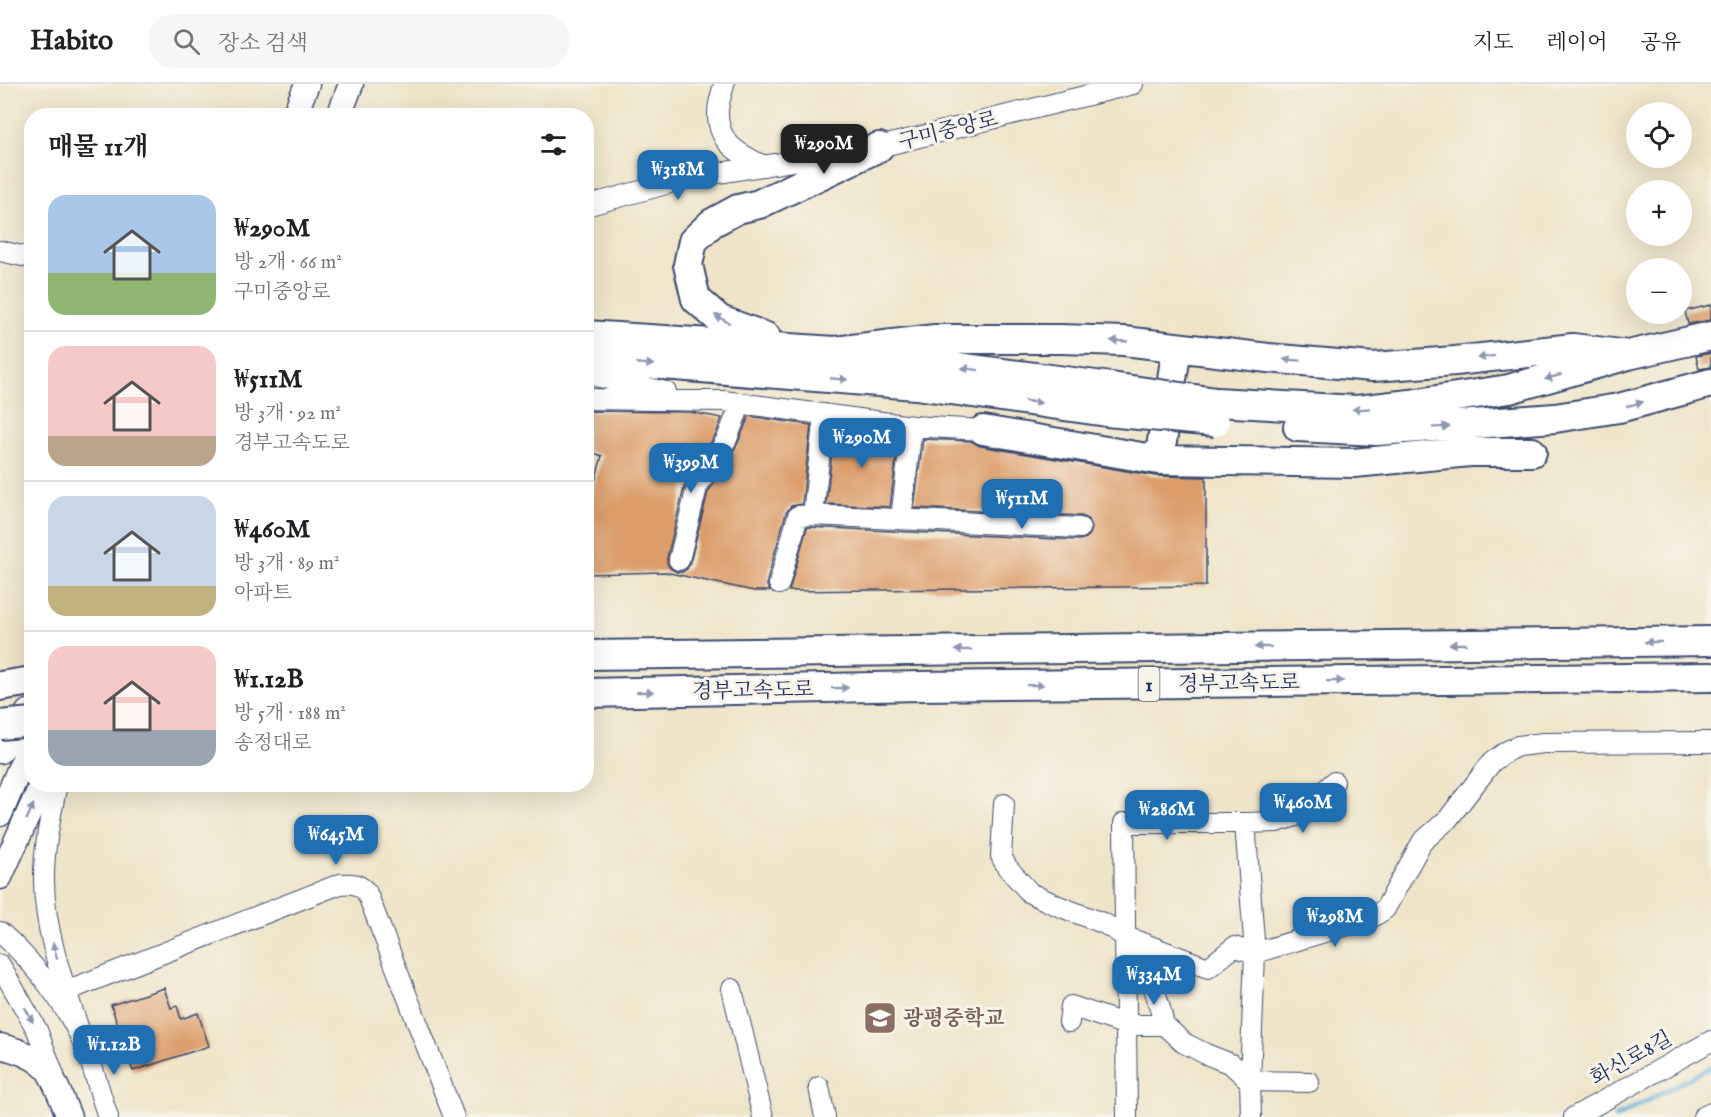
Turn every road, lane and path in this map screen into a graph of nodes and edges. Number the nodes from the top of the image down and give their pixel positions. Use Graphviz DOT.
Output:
graph roads {
  1 [pos="307,84"];
  2 [pos="351,84"];
  3 [pos="724,84"];
  4 [pos="1133,84"];
  5 [pos="297,108"];
  6 [pos="342,108"];
  7 [pos="879,147"];
  8 [pos="764,166"];
  9 [pos="594,204"];
  10 [pos="0,251"];
  11 [pos="24,256"];
  12 [pos="594,336"];
  13 [pos="1711,336"];
  14 [pos="1177,348"];
  15 [pos="796,349"];
  16 [pos="835,351"];
  17 [pos="1628,355"];
  18 [pos="594,360"];
  19 [pos="594,376"];
  20 [pos="1711,383"];
  21 [pos="594,399"];
  22 [pos="1109,399"];
  23 [pos="701,400"];
  24 [pos="733,402"];
  25 [pos="1215,412"];
  26 [pos="824,414"];
  27 [pos="912,426"];
  28 [pos="983,430"];
  29 [pos="1532,452"];
  30 [pos="1159,460"];
  31 [pos="813,515"];
  32 [pos="901,519"];
  33 [pos="1080,528"];
  34 [pos="679,560"];
  35 [pos="779,584"];
  36 [pos="1711,641"];
  37 [pos="594,655"];
  38 [pos="1711,677"];
  39 [pos="24,682"];
  40 [pos="0,686"];
  41 [pos="594,693"];
  42 [pos="24,719"];
  43 [pos="24,723"];
  44 [pos="0,725"];
  45 [pos="1711,742"];
  46 [pos="0,751"];
  47 [pos="24,758"];
  48 [pos="1334,782"];
  49 [pos="38,792"];
  50 [pos="56,792"];
  51 [pos="1004,804"];
  52 [pos="0,814"];
  53 [pos="1245,823"];
  54 [pos="0,877"];
  55 [pos="0,932"];
  56 [pos="1124,936"];
  57 [pos="1255,953"];
  58 [pos="0,964"];
  59 [pos="732,989"];
  60 [pos="66,991"];
  61 [pos="1069,1022"];
  62 [pos="1127,1025"];
  63 [pos="1164,1025"];
  64 [pos="1711,1041"];
  65 [pos="0,1046"];
  66 [pos="85,1047"];
  67 [pos="1250,1081"];
  68 [pos="1310,1082"];
  69 [pos="819,1087"];
  70 [pos="1711,1113"];
  71 [pos="69,1117"];
  72 [pos="108,1117"];
  73 [pos="454,1117"];
  74 [pos="763,1117"];
  75 [pos="825,1117"];
  76 [pos="1127,1117"];
  77 [pos="1251,1117"];
  78 [pos="1574,1117"];
  79 [pos="1703,1117"];
  1 -- 5 [label="main road"];
  2 -- 6 [label="main road"];
  3 -- 8 [label="street"];
  4 -- 7 [label="street, 구미중앙로"];
  7 -- 8 [label="street, 구미중앙로"];
  15 -- 7 [label="highway, one-way"];
  8 -- 9 [label="street, 구미중앙로"];
  10 -- 11 [label="street"];
  12 -- 15 [label="highway"];
  13 -- 17 [label="highway"];
  14 -- 16 [label="highway, one-way"];
  17 -- 14 [label="highway, one-way"];
  14 -- 30 [label="highway"];
  15 -- 16 [label="highway"];
  22 -- 16 [label="highway, one-way"];
  17 -- 25 [label="highway, one-way"];
  18 -- 22 [label="highway, one-way"];
  19 -- 23 [label="street"];
  25 -- 20 [label="highway, one-way"];
  21 -- 23 [label="street"];
  22 -- 25 [label="highway, bridge"];
  23 -- 24 [label="street"];
  24 -- 26 [label="street"];
  24 -- 34 [label="street"];
  26 -- 27 [label="street"];
  26 -- 31 [label="street"];
  27 -- 28 [label="street"];
  27 -- 32 [label="street"];
  28 -- 30 [label="highway"];
  29 -- 30 [label="highway"];
  31 -- 32 [label="street"];
  31 -- 35 [label="street"];
  32 -- 33 [label="street"];
  36 -- 37 [label="highway, 경부고속도로 / 1, one-way"];
  41 -- 38 [label="highway, 경부고속도로 / 1, one-way"];
  39 -- 40 [label="highway"];
  42 -- 46 [label="main road"];
  43 -- 44 [label="highway, bridge"];
  45 -- 57 [label="street"];
  47 -- 52 [label="main road"];
  48 -- 53 [label="street"];
  54 -- 49 [label="main road, one-way"];
  60 -- 50 [label="street, one-way"];
  51 -- 56 [label="street"];
  53 -- 56 [label="street"];
  53 -- 57 [label="street"];
  55 -- 66 [label="street"];
  56 -- 57 [label="street"];
  56 -- 62 [label="street"];
  56 -- 63 [label="street"];
  57 -- 67 [label="street"];
  58 -- 71 [label="street, one-way"];
  59 -- 74 [label="street"];
  60 -- 66 [label="street"];
  60 -- 73 [label="street"];
  61 -- 62 [label="street"];
  62 -- 63 [label="street"];
  62 -- 76 [label="street"];
  63 -- 67 [label="street"];
  64 -- 78 [label="street, 화신로8길"];
  65 -- 71 [label="main road"];
  66 -- 72 [label="street"];
  67 -- 68 [label="street"];
  67 -- 77 [label="street"];
  69 -- 75 [label="street"];
  70 -- 79 [label="street"];
}
